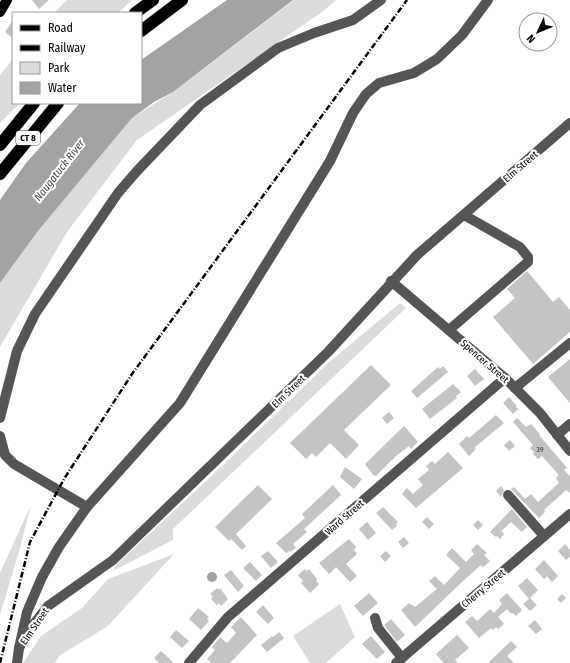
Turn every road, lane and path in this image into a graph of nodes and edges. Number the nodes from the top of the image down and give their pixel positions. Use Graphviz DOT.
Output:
graph roads {
  1 [pos="7,0"];
  2 [pos="153,0"];
  3 [pos="182,0"];
  4 [pos="382,0"];
  5 [pos="488,0"];
  6 [pos="0,12"];
  7 [pos="136,12"];
  8 [pos="142,30"];
  9 [pos="33,104"];
  10 [pos="57,104"];
  11 [pos="570,123"];
  12 [pos="0,145"];
  13 [pos="0,174"];
  14 [pos="464,215"];
  15 [pos="391,281"];
  16 [pos="449,330"];
  17 [pos="570,343"];
  18 [pos="505,378"];
  19 [pos="515,388"];
  20 [pos="0,418"];
  21 [pos="570,424"];
  22 [pos="557,435"];
  23 [pos="0,436"];
  24 [pos="570,450"];
  25 [pos="508,495"];
  26 [pos="87,507"];
  27 [pos="570,514"];
  28 [pos="544,536"];
  29 [pos="375,618"];
  30 [pos="19,648"];
  31 [pos="399,661"];
  32 [pos="16,663"];
  33 [pos="189,663"];
  1 -- 6 [label="main road"];
  2 -- 7 [label="highway"];
  3 -- 8 [label="highway"];
  4 -- 20 [label="street"];
  5 -- 26 [label="street"];
  9 -- 12 [label="highway, CT 8"];
  10 -- 13 [label="highway, CT 8"];
  11 -- 14 [label="street, Elm Street"];
  14 -- 15 [label="street, Elm Street"];
  14 -- 16 [label="street"];
  15 -- 16 [label="street, Spencer Street"];
  15 -- 30 [label="street, Elm Street"];
  16 -- 18 [label="street, Spencer Street"];
  17 -- 19 [label="street"];
  18 -- 19 [label="street, Spencer Street"];
  18 -- 33 [label="street, Ward Street"];
  19 -- 22 [label="street, Spencer Street"];
  21 -- 22 [label="street"];
  22 -- 24 [label="street, Spencer Street"];
  23 -- 26 [label="street"];
  25 -- 28 [label="street"];
  26 -- 30 [label="street"];
  27 -- 28 [label="street, Cherry Street"];
  28 -- 31 [label="street, Cherry Street"];
  29 -- 31 [label="street"];
  30 -- 32 [label="street, Elm Street"];
}
